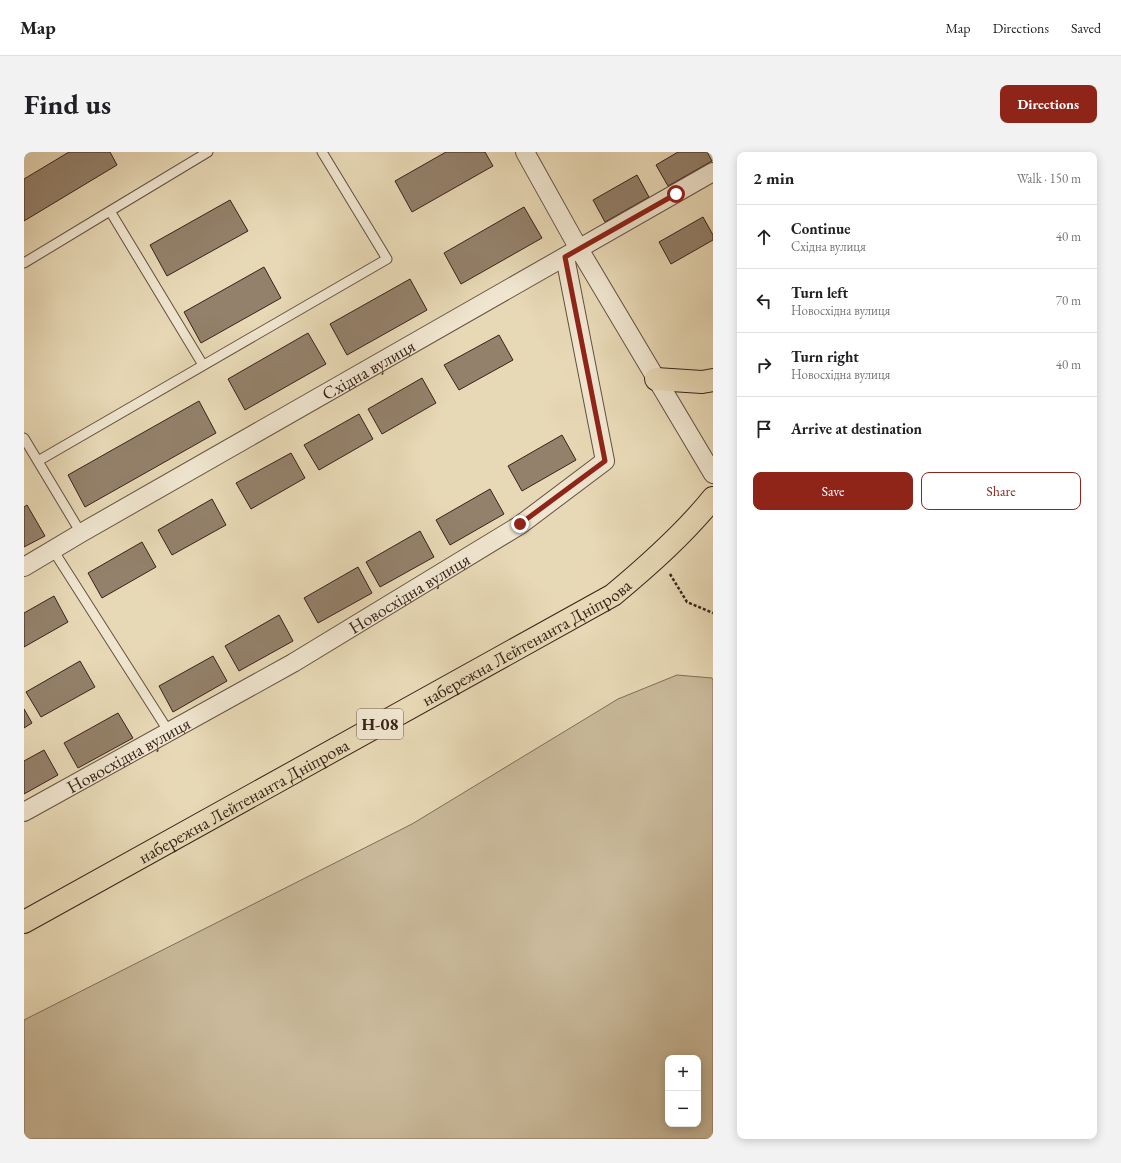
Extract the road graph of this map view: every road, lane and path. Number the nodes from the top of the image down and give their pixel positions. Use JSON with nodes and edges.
{"nodes":[{"id":1,"x":208,"y":152,"type":"edge"},
{"id":2,"x":322,"y":152,"type":"edge"},
{"id":3,"x":525,"y":152,"type":"edge"},
{"id":4,"x":713,"y":172,"type":"edge"},
{"id":5,"x":110,"y":211,"type":"junction"},
{"id":6,"x":572,"y":253,"type":"junction"},
{"id":7,"x":24,"y":263,"type":"edge"},
{"id":8,"x":203,"y":365,"type":"junction"},
{"id":9,"x":656,"y":379,"type":"junction"},
{"id":10,"x":713,"y":380,"type":"edge"},
{"id":11,"x":24,"y":438,"type":"edge"},
{"id":12,"x":38,"y":461,"type":"junction"},
{"id":13,"x":713,"y":474,"type":"edge"},
{"id":14,"x":713,"y":498,"type":"edge"},
{"id":15,"x":81,"y":533,"type":"junction"},
{"id":16,"x":53,"y":550,"type":"junction"},
{"id":17,"x":659,"y":555,"type":"junction"},
{"id":18,"x":24,"y":567,"type":"edge"},
{"id":19,"x":713,"y":613,"type":"edge"},
{"id":20,"x":169,"y":732,"type":"junction"},
{"id":21,"x":24,"y":812,"type":"edge"},
{"id":22,"x":24,"y":922,"type":"edge"}],
"edges":[{"from":1,"to":5,"type":"lane"},
{"from":2,"to":8,"type":"lane"},
{"from":3,"to":6,"type":"street"},
{"from":4,"to":6,"type":"street","name":"Східна вулиця"},
{"from":5,"to":7,"type":"lane"},
{"from":5,"to":8,"type":"lane"},
{"from":6,"to":9,"type":"street"},
{"from":6,"to":15,"type":"street","name":"Східна вулиця"},
{"from":6,"to":20,"type":"street","name":"Новосхідна вулиця"},
{"from":8,"to":12,"type":"lane"},
{"from":9,"to":10,"type":"main road"},
{"from":9,"to":13,"type":"street"},
{"from":11,"to":12,"type":"lane"},
{"from":12,"to":15,"type":"lane"},
{"from":14,"to":17,"type":"main road","name":"набережна Лейтенанта Дніпрова","number":"Н-08"},
{"from":15,"to":16,"type":"street","name":"Східна вулиця"},
{"from":16,"to":18,"type":"street","name":"Східна вулиця"},
{"from":16,"to":20,"type":"lane"},
{"from":17,"to":19,"type":"path"},
{"from":17,"to":22,"type":"main road","name":"набережна Лейтенанта Дніпрова","number":"Н-08"},
{"from":20,"to":21,"type":"street","name":"Новосхідна вулиця"}]}
